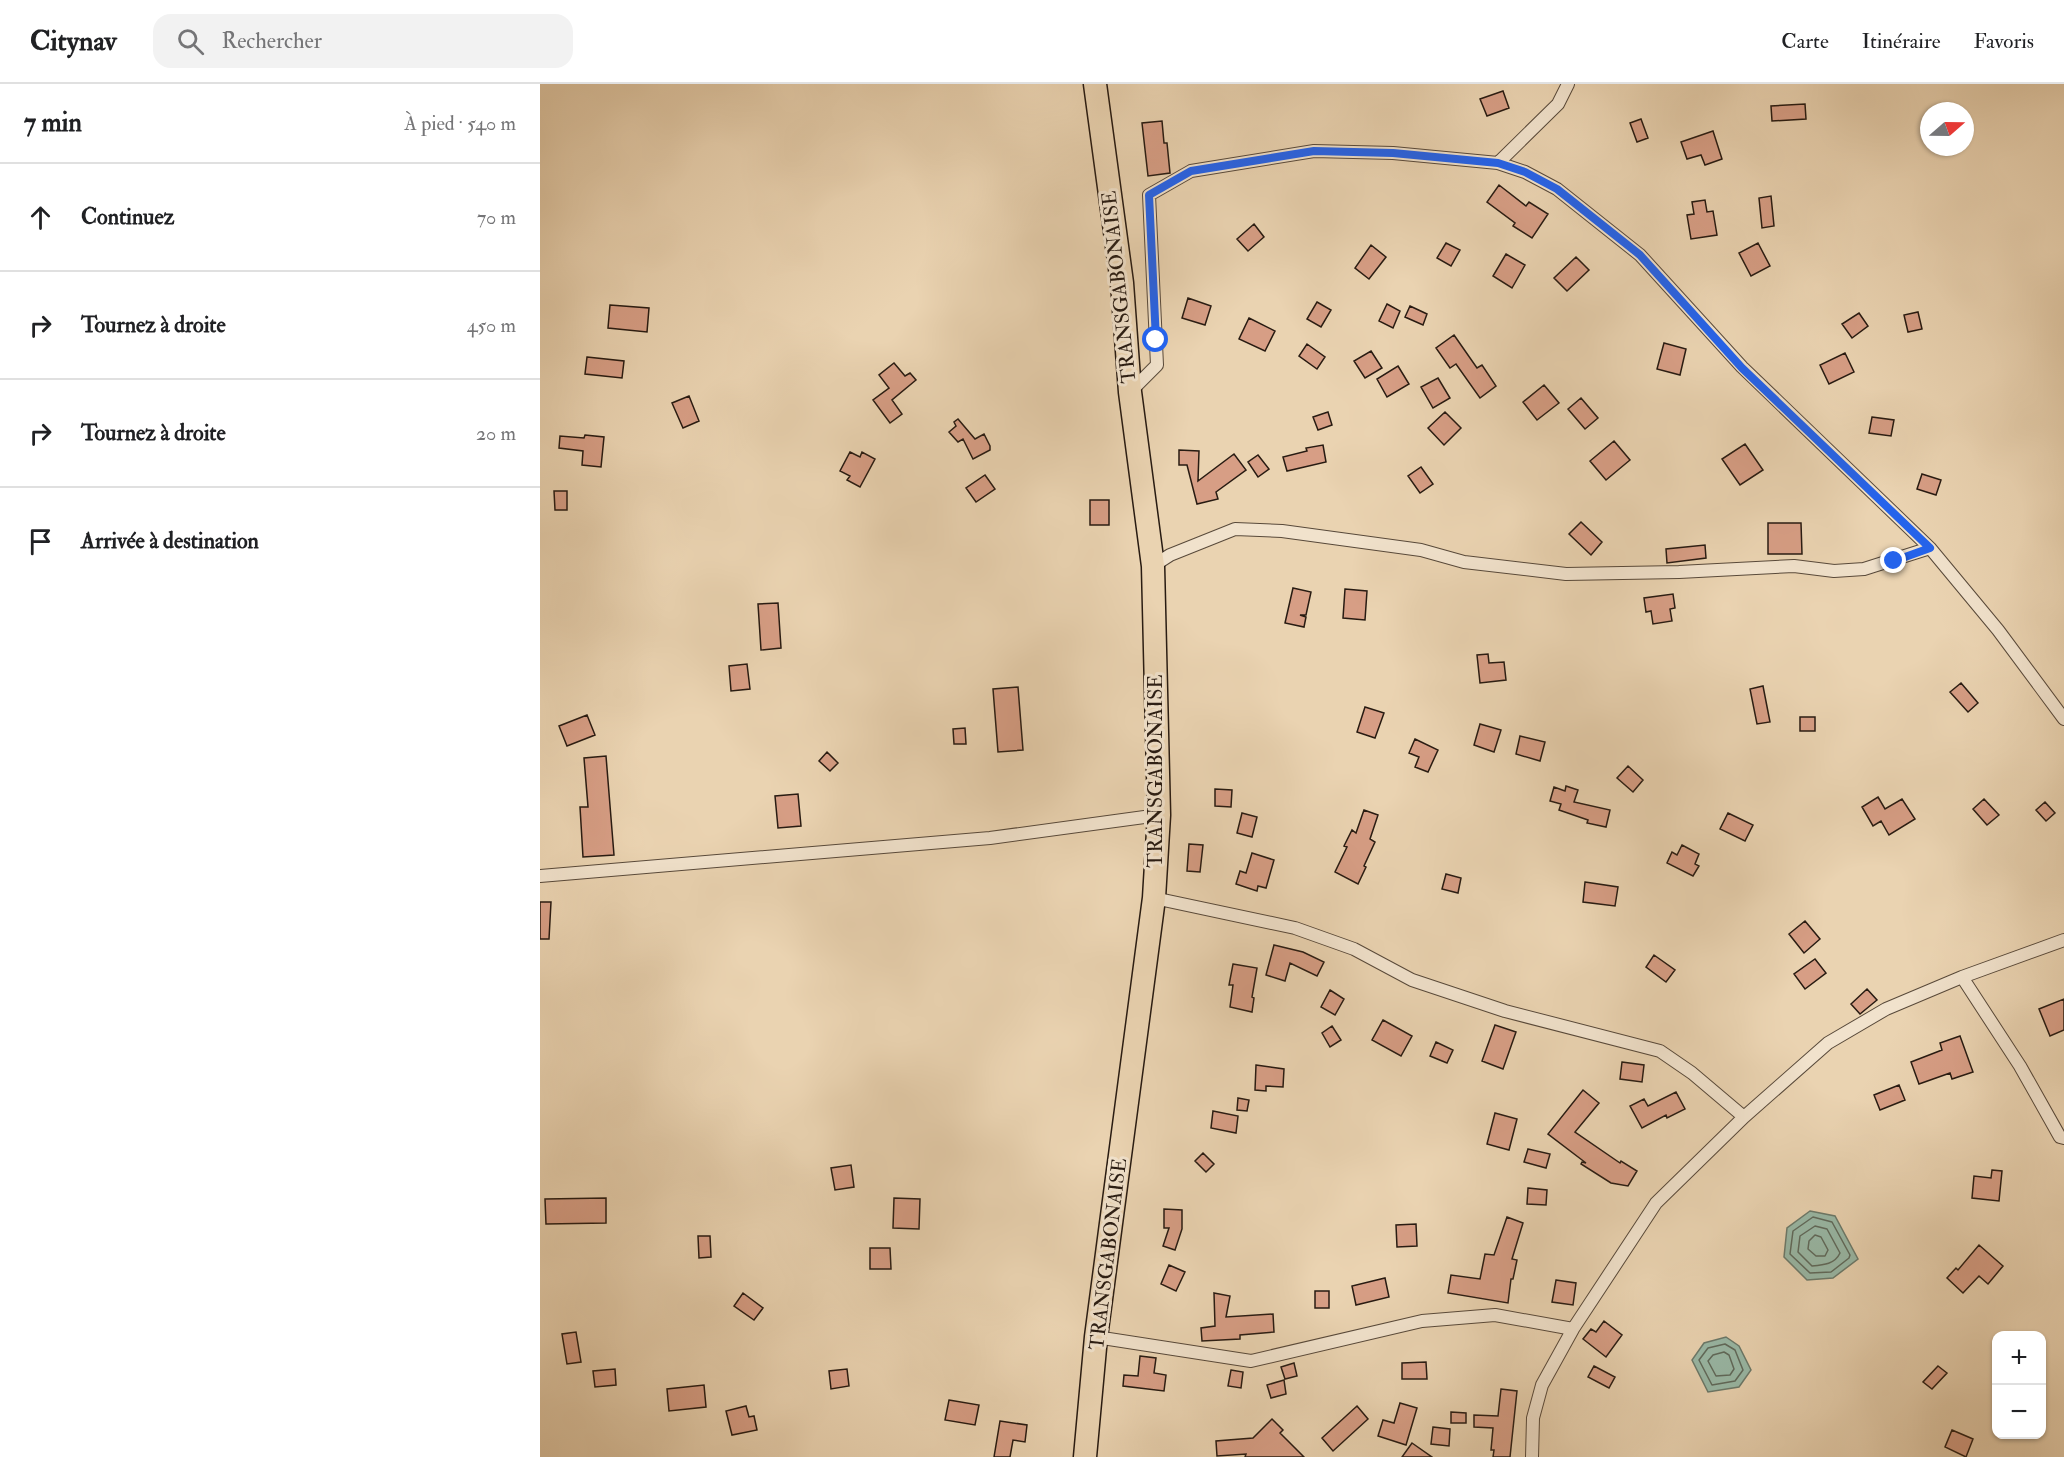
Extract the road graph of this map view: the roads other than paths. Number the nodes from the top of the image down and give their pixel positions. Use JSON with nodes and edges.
{"nodes":[{"id":1,"x":1095,"y":84,"type":"edge"},
{"id":2,"x":1568,"y":84,"type":"edge"},
{"id":3,"x":1498,"y":163,"type":"junction"},
{"id":4,"x":1130,"y":392,"type":"junction"},
{"id":5,"x":1930,"y":548,"type":"junction"},
{"id":6,"x":1153,"y":566,"type":"junction"},
{"id":7,"x":2064,"y":717,"type":"edge"},
{"id":8,"x":1159,"y":815,"type":"junction"},
{"id":9,"x":540,"y":876,"type":"edge"},
{"id":10,"x":1154,"y":898,"type":"junction"},
{"id":11,"x":2064,"y":940,"type":"edge"},
{"id":12,"x":1962,"y":977,"type":"junction"},
{"id":13,"x":1744,"y":1117,"type":"junction"},
{"id":14,"x":2064,"y":1138,"type":"edge"},
{"id":15,"x":1573,"y":1329,"type":"junction"},
{"id":16,"x":1096,"y":1337,"type":"junction"},
{"id":17,"x":1085,"y":1457,"type":"edge"},
{"id":18,"x":1532,"y":1457,"type":"edge"}],
"edges":[{"from":1,"to":4,"type":"highway","name":"TRANSGABONAISE"},
{"from":2,"to":3,"type":"street"},
{"from":3,"to":4,"type":"street"},
{"from":3,"to":5,"type":"street"},
{"from":4,"to":6,"type":"highway","name":"TRANSGABONAISE"},
{"from":5,"to":6,"type":"street"},
{"from":5,"to":7,"type":"street"},
{"from":6,"to":8,"type":"highway","name":"TRANSGABONAISE"},
{"from":8,"to":9,"type":"street"},
{"from":8,"to":10,"type":"highway","name":"TRANSGABONAISE"},
{"from":10,"to":13,"type":"street"},
{"from":10,"to":16,"type":"highway","name":"TRANSGABONAISE"},
{"from":11,"to":12,"type":"street"},
{"from":12,"to":13,"type":"street"},
{"from":12,"to":14,"type":"street"},
{"from":13,"to":15,"type":"street"},
{"from":15,"to":16,"type":"street"},
{"from":15,"to":18,"type":"street"},
{"from":16,"to":17,"type":"highway","name":"TRANSGABONAISE"}]}
